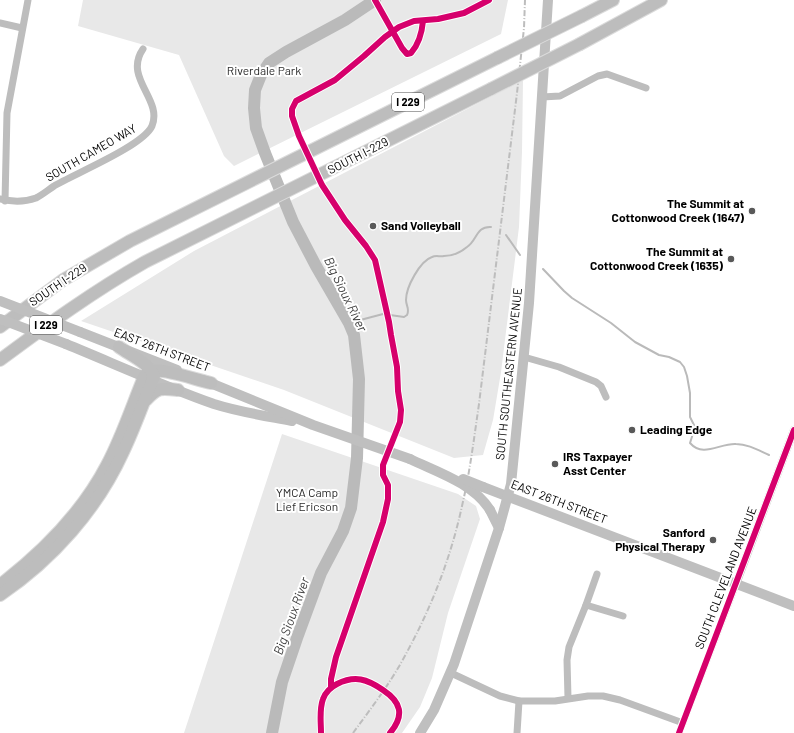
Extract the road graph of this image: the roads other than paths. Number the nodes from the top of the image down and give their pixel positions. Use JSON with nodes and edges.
{"nodes":[{"id":1,"x":28,"y":0,"type":"edge"},
{"id":2,"x":548,"y":0,"type":"edge"},
{"id":3,"x":613,"y":0,"type":"edge"},
{"id":4,"x":661,"y":0,"type":"edge"},
{"id":5,"x":0,"y":23,"type":"edge"},
{"id":6,"x":22,"y":28,"type":"junction"},
{"id":7,"x":143,"y":49,"type":"dead end"},
{"id":8,"x":646,"y":88,"type":"dead end"},
{"id":9,"x":542,"y":96,"type":"junction"},
{"id":10,"x":3,"y":112,"type":"edge"},
{"id":11,"x":2,"y":200,"type":"edge"},
{"id":12,"x":0,"y":301,"type":"edge"},
{"id":13,"x":0,"y":319,"type":"edge"},
{"id":14,"x":0,"y":327,"type":"edge"},
{"id":15,"x":119,"y":347,"type":"junction"},
{"id":16,"x":524,"y":357,"type":"junction"},
{"id":17,"x":0,"y":360,"type":"edge"},
{"id":18,"x":149,"y":376,"type":"junction"},
{"id":19,"x":211,"y":383,"type":"junction"},
{"id":20,"x":178,"y":390,"type":"junction"},
{"id":21,"x":606,"y":397,"type":"dead end"},
{"id":22,"x":142,"y":406,"type":"junction"},
{"id":23,"x":313,"y":425,"type":"junction"},
{"id":24,"x":794,"y":430,"type":"edge"},
{"id":25,"x":410,"y":459,"type":"junction"},
{"id":26,"x":508,"y":496,"type":"junction"},
{"id":27,"x":499,"y":528,"type":"junction"},
{"id":28,"x":597,"y":574,"type":"dead end"},
{"id":29,"x":736,"y":584,"type":"junction"},
{"id":30,"x":0,"y":585,"type":"edge"},
{"id":31,"x":0,"y":595,"type":"edge"},
{"id":32,"x":586,"y":605,"type":"junction"},
{"id":33,"x":794,"y":606,"type":"edge"},
{"id":34,"x":624,"y":616,"type":"dead end"},
{"id":35,"x":451,"y":673,"type":"junction"},
{"id":36,"x":568,"y":698,"type":"junction"},
{"id":37,"x":518,"y":701,"type":"junction"},
{"id":38,"x":683,"y":723,"type":"junction"},
{"id":39,"x":420,"y":733,"type":"edge"},
{"id":40,"x":517,"y":733,"type":"edge"},
{"id":41,"x":679,"y":733,"type":"edge"}],
"edges":[{"from":1,"to":6,"type":"street"},
{"from":2,"to":9,"type":"main road","name":"SOUTH SOUTHEASTERN AVENUE"},
{"from":3,"to":14,"type":"highway","name":"SOUTH I-229","number":"I 229","bridge":true},
{"from":4,"to":17,"type":"highway","name":"SOUTH I-229","number":"I 229","bridge":true},
{"from":5,"to":6,"type":"street"},
{"from":6,"to":10,"type":"street"},
{"from":7,"to":11,"type":"street","name":"SOUTH CAMEO WAY"},
{"from":8,"to":9,"type":"street"},
{"from":9,"to":16,"type":"main road","name":"SOUTH SOUTHEASTERN AVENUE"},
{"from":10,"to":11,"type":"street"},
{"from":12,"to":15,"type":"main road","name":"EAST 26TH STREET","bridge":true},
{"from":13,"to":18,"type":"main road","name":"EAST 26TH STREET","bridge":true},
{"from":15,"to":18,"type":"highway"},
{"from":15,"to":19,"type":"main road","name":"EAST 26TH STREET"},
{"from":16,"to":21,"type":"street"},
{"from":16,"to":26,"type":"main road","name":"SOUTH SOUTHEASTERN AVENUE"},
{"from":18,"to":19,"type":"highway"},
{"from":18,"to":20,"type":"main road","name":"EAST 26TH STREET"},
{"from":18,"to":22,"type":"highway"},
{"from":18,"to":30,"type":"highway"},
{"from":19,"to":23,"type":"main road","name":"EAST 26TH STREET"},
{"from":20,"to":22,"type":"highway"},
{"from":20,"to":23,"type":"main road","name":"EAST 26TH STREET"},
{"from":22,"to":31,"type":"highway"},
{"from":23,"to":25,"type":"main road","name":"EAST 26TH STREET"},
{"from":24,"to":29,"type":"street","name":"SOUTH CLEVELAND AVENUE"},
{"from":25,"to":26,"type":"main road","name":"EAST 26TH STREET","bridge":true},
{"from":25,"to":27,"type":"main road","bridge":true},
{"from":26,"to":27,"type":"main road","name":"SOUTH SOUTHEASTERN AVENUE"},
{"from":26,"to":29,"type":"main road","name":"EAST 26TH STREET"},
{"from":27,"to":35,"type":"main road","name":"SOUTH SOUTHEASTERN AVENUE"},
{"from":28,"to":32,"type":"street"},
{"from":29,"to":33,"type":"main road","name":"EAST 26TH STREET"},
{"from":29,"to":38,"type":"street","name":"SOUTH CLEVELAND AVENUE"},
{"from":32,"to":34,"type":"street"},
{"from":32,"to":36,"type":"street"},
{"from":35,"to":37,"type":"street"},
{"from":35,"to":39,"type":"main road","name":"SOUTH SOUTHEASTERN AVENUE"},
{"from":36,"to":37,"type":"street"},
{"from":36,"to":38,"type":"street"},
{"from":37,"to":40,"type":"street"},
{"from":38,"to":41,"type":"street","name":"SOUTH CLEVELAND AVENUE"}]}
